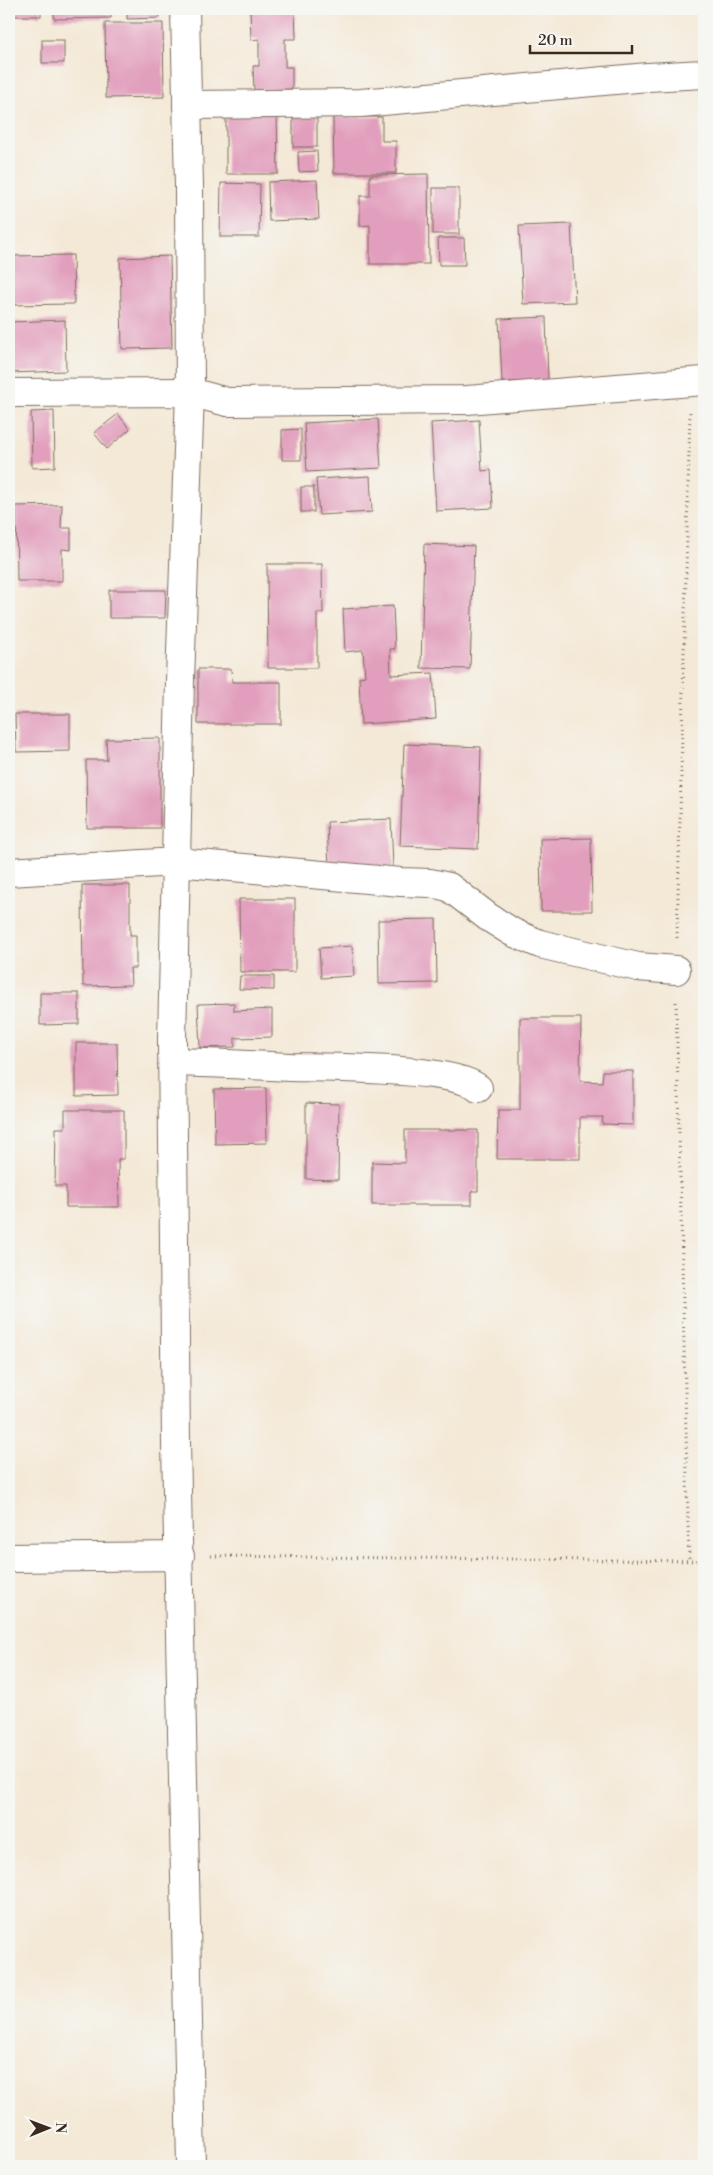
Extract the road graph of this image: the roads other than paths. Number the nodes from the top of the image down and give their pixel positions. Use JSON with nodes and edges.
{"nodes":[{"id":1,"x":185,"y":9,"type":"edge"},
{"id":2,"x":704,"y":74,"type":"edge"},
{"id":3,"x":187,"y":105,"type":"junction"},
{"id":4,"x":704,"y":382,"type":"edge"},
{"id":5,"x":9,"y":392,"type":"edge"},
{"id":6,"x":190,"y":392,"type":"junction"},
{"id":7,"x":176,"y":862,"type":"junction"},
{"id":8,"x":9,"y":872,"type":"edge"},
{"id":9,"x":676,"y":970,"type":"dead end"},
{"id":10,"x":173,"y":1062,"type":"junction"},
{"id":11,"x":478,"y":1088,"type":"dead end"},
{"id":12,"x":180,"y":1556,"type":"junction"},
{"id":13,"x":9,"y":1558,"type":"edge"},
{"id":14,"x":191,"y":2166,"type":"edge"}],
"edges":[{"from":1,"to":3,"type":"street"},
{"from":2,"to":3,"type":"street"},
{"from":3,"to":6,"type":"street"},
{"from":4,"to":6,"type":"street"},
{"from":5,"to":6,"type":"street"},
{"from":6,"to":7,"type":"street"},
{"from":7,"to":8,"type":"street"},
{"from":7,"to":9,"type":"street"},
{"from":7,"to":10,"type":"street"},
{"from":10,"to":11,"type":"street"},
{"from":10,"to":12,"type":"street"},
{"from":12,"to":13,"type":"street"},
{"from":12,"to":14,"type":"street"}]}
